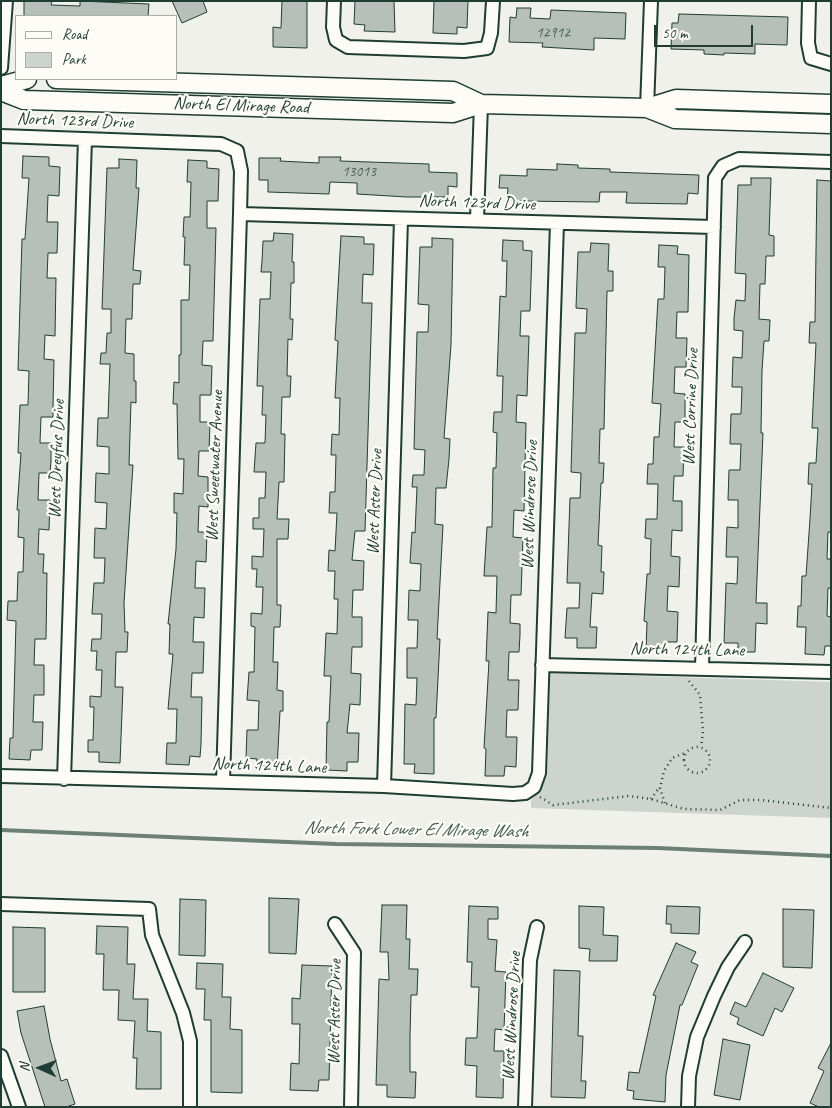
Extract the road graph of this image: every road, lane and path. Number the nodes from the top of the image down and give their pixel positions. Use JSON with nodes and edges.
{"nodes":[{"id":1,"x":6,"y":1,"type":"edge"},
{"id":2,"x":334,"y":1,"type":"edge"},
{"id":3,"x":493,"y":1,"type":"edge"},
{"id":4,"x":651,"y":1,"type":"edge"},
{"id":5,"x":809,"y":1,"type":"edge"},
{"id":6,"x":831,"y":64,"type":"edge"},
{"id":7,"x":1,"y":68,"type":"edge"},
{"id":8,"x":23,"y":80,"type":"edge"},
{"id":9,"x":89,"y":80,"type":"edge"},
{"id":10,"x":1,"y":86,"type":"edge"},
{"id":11,"x":1,"y":91,"type":"edge"},
{"id":12,"x":481,"y":104,"type":"junction"},
{"id":13,"x":831,"y":104,"type":"edge"},
{"id":14,"x":647,"y":108,"type":"junction"},
{"id":15,"x":831,"y":124,"type":"edge"},
{"id":16,"x":1,"y":136,"type":"edge"},
{"id":17,"x":85,"y":139,"type":"junction"},
{"id":18,"x":237,"y":151,"type":"joint"},
{"id":19,"x":831,"y":162,"type":"edge"},
{"id":20,"x":240,"y":214,"type":"junction"},
{"id":21,"x":400,"y":219,"type":"junction"},
{"id":22,"x":477,"y":220,"type":"junction"},
{"id":23,"x":557,"y":223,"type":"junction"},
{"id":24,"x":714,"y":227,"type":"junction"},
{"id":25,"x":542,"y":665,"type":"junction"},
{"id":26,"x":688,"y":667,"type":"junction"},
{"id":27,"x":702,"y":668,"type":"junction"},
{"id":28,"x":831,"y":672,"type":"edge"},
{"id":29,"x":701,"y":747,"type":"junction"},
{"id":30,"x":686,"y":753,"type":"junction"},
{"id":31,"x":1,"y":776,"type":"edge"},
{"id":32,"x":64,"y":779,"type":"junction"},
{"id":33,"x":223,"y":782,"type":"junction"},
{"id":34,"x":384,"y":786,"type":"junction"},
{"id":35,"x":534,"y":787,"type":"junction"},
{"id":36,"x":660,"y":788,"type":"junction"},
{"id":37,"x":651,"y":799,"type":"junction"},
{"id":38,"x":665,"y":804,"type":"junction"},
{"id":39,"x":831,"y":808,"type":"edge"},
{"id":40,"x":1,"y":904,"type":"edge"},
{"id":41,"x":335,"y":924,"type":"dead end"},
{"id":42,"x":537,"y":927,"type":"dead end"},
{"id":43,"x":745,"y":942,"type":"dead end"},
{"id":44,"x":1,"y":1056,"type":"edge"},
{"id":45,"x":19,"y":1107,"type":"edge"},
{"id":46,"x":190,"y":1107,"type":"edge"},
{"id":47,"x":351,"y":1107,"type":"edge"},
{"id":48,"x":525,"y":1107,"type":"edge"},
{"id":49,"x":688,"y":1107,"type":"edge"}],
"edges":[{"from":1,"to":7,"type":"street"},
{"from":2,"to":3,"type":"street"},
{"from":4,"to":14,"type":"street"},
{"from":5,"to":6,"type":"street"},
{"from":8,"to":10,"type":"main road"},
{"from":9,"to":12,"type":"main road","name":"North El Mirage Road"},
{"from":11,"to":12,"type":"main road","name":"North El Mirage Road"},
{"from":12,"to":14,"type":"main road","name":"North El Mirage Road"},
{"from":12,"to":22,"type":"street"},
{"from":13,"to":14,"type":"main road","name":"North El Mirage Road"},
{"from":14,"to":15,"type":"main road","name":"North El Mirage Road"},
{"from":16,"to":17,"type":"street","name":"North 123rd Drive"},
{"from":17,"to":18,"type":"street","name":"North 123rd Drive"},
{"from":17,"to":32,"type":"street","name":"West Dreyfus Drive"},
{"from":18,"to":20,"type":"street","name":"West Sweetwater Avenue"},
{"from":19,"to":24,"type":"street","name":"West Corrine Drive"},
{"from":20,"to":21,"type":"street","name":"North 123rd Drive"},
{"from":20,"to":33,"type":"street","name":"West Sweetwater Avenue"},
{"from":21,"to":22,"type":"street","name":"North 123rd Drive"},
{"from":21,"to":34,"type":"street","name":"West Aster Drive"},
{"from":22,"to":23,"type":"street","name":"North 123rd Drive"},
{"from":23,"to":24,"type":"street","name":"North 123rd Drive"},
{"from":23,"to":25,"type":"street","name":"West Windrose Drive"},
{"from":24,"to":27,"type":"street","name":"West Corrine Drive"},
{"from":25,"to":26,"type":"street","name":"North 124th Lane"},
{"from":25,"to":35,"type":"street","name":"West Windrose Drive"},
{"from":26,"to":27,"type":"street","name":"North 124th Lane"},
{"from":26,"to":29,"type":"path"},
{"from":27,"to":28,"type":"street","name":"North 124th Lane"},
{"from":29,"to":30,"type":"path"},
{"from":29,"to":30,"type":"path"},
{"from":30,"to":36,"type":"path"},
{"from":31,"to":32,"type":"street","name":"North 124th Lane"},
{"from":32,"to":33,"type":"street","name":"North 124th Lane"},
{"from":33,"to":34,"type":"street","name":"North 124th Lane"},
{"from":34,"to":35,"type":"street","name":"North 124th Lane"},
{"from":35,"to":37,"type":"path"},
{"from":36,"to":37,"type":"path"},
{"from":36,"to":38,"type":"path"},
{"from":37,"to":38,"type":"path"},
{"from":38,"to":39,"type":"path"},
{"from":40,"to":46,"type":"street"},
{"from":41,"to":47,"type":"street","name":"West Aster Drive"},
{"from":42,"to":48,"type":"street","name":"West Windrose Drive"},
{"from":43,"to":49,"type":"street"},
{"from":44,"to":45,"type":"street"}]}
